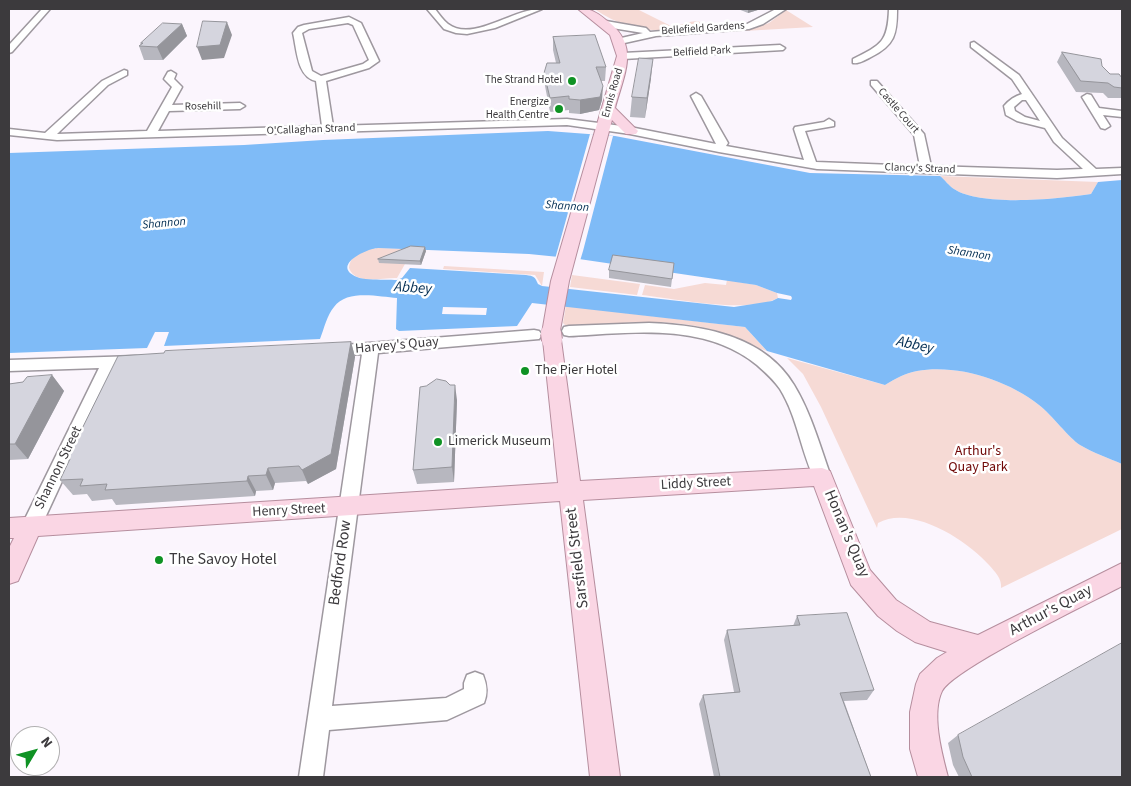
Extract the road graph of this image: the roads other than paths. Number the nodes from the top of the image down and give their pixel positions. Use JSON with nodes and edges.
{"nodes":[{"id":1,"x":46,"y":9,"type":"edge"},
{"id":2,"x":431,"y":9,"type":"edge"},
{"id":3,"x":538,"y":9,"type":"edge"},
{"id":4,"x":583,"y":9,"type":"edge"},
{"id":5,"x":782,"y":9,"type":"edge"},
{"id":6,"x":893,"y":9,"type":"edge"},
{"id":7,"x":606,"y":24,"type":"junction"},
{"id":8,"x":656,"y":33,"type":"junction"},
{"id":9,"x":620,"y":41,"type":"junction"},
{"id":10,"x":974,"y":45,"type":"dead end"},
{"id":11,"x":780,"y":48,"type":"dead end"},
{"id":12,"x":9,"y":50,"type":"edge"},
{"id":13,"x":623,"y":56,"type":"junction"},
{"id":14,"x":856,"y":61,"type":"dead end"},
{"id":15,"x":124,"y":74,"type":"dead end"},
{"id":16,"x":172,"y":74,"type":"dead end"},
{"id":17,"x":321,"y":79,"type":"junction"},
{"id":18,"x":874,"y":83,"type":"dead end"},
{"id":19,"x":696,"y":96,"type":"dead end"},
{"id":20,"x":1029,"y":96,"type":"junction"},
{"id":21,"x":1087,"y":97,"type":"dead end"},
{"id":22,"x":240,"y":106,"type":"dead end"},
{"id":23,"x":166,"y":108,"type":"junction"},
{"id":24,"x":608,"y":108,"type":"junction"},
{"id":25,"x":1095,"y":111,"type":"junction"},
{"id":26,"x":1122,"y":114,"type":"edge"},
{"id":27,"x":829,"y":122,"type":"dead end"},
{"id":28,"x":574,"y":123,"type":"junction"},
{"id":29,"x":1048,"y":126,"type":"junction"},
{"id":30,"x":1105,"y":126,"type":"dead end"},
{"id":31,"x":328,"y":129,"type":"junction"},
{"id":32,"x":631,"y":130,"type":"junction"},
{"id":33,"x":602,"y":131,"type":"junction"},
{"id":34,"x":9,"y":132,"type":"edge"},
{"id":35,"x":150,"y":135,"type":"junction"},
{"id":36,"x":47,"y":137,"type":"junction"},
{"id":37,"x":719,"y":149,"type":"junction"},
{"id":38,"x":811,"y":165,"type":"junction"},
{"id":39,"x":927,"y":169,"type":"junction"},
{"id":40,"x":1122,"y":171,"type":"edge"},
{"id":41,"x":1093,"y":172,"type":"junction"},
{"id":42,"x":709,"y":333,"type":"joint"},
{"id":43,"x":552,"y":335,"type":"junction"},
{"id":44,"x":370,"y":348,"type":"junction"},
{"id":45,"x":321,"y":352,"type":"edge"},
{"id":46,"x":155,"y":360,"type":"edge"},
{"id":47,"x":110,"y":363,"type":"junction"},
{"id":48,"x":9,"y":365,"type":"edge"},
{"id":49,"x":822,"y":477,"type":"junction"},
{"id":50,"x":570,"y":491,"type":"junction"},
{"id":51,"x":348,"y":507,"type":"junction"},
{"id":52,"x":20,"y":527,"type":"edge"},
{"id":53,"x":9,"y":573,"type":"edge"},
{"id":54,"x":1122,"y":574,"type":"edge"},
{"id":55,"x":979,"y":648,"type":"junction"},
{"id":56,"x":475,"y":683,"type":"dead end"},
{"id":57,"x":319,"y":719,"type":"junction"},
{"id":58,"x":311,"y":777,"type":"edge"},
{"id":59,"x":605,"y":777,"type":"edge"},
{"id":60,"x":933,"y":777,"type":"edge"}],
"edges":[{"from":1,"to":12,"type":"street"},
{"from":2,"to":3,"type":"street"},
{"from":4,"to":7,"type":"main road","name":"Ennis Road"},
{"from":5,"to":8,"type":"street","name":"Bellefield Gardens"},
{"from":6,"to":14,"type":"street"},
{"from":7,"to":8,"type":"street"},
{"from":7,"to":9,"type":"main road","name":"Ennis Road"},
{"from":8,"to":9,"type":"street","name":"Bellefield Gardens"},
{"from":9,"to":13,"type":"main road","name":"Ennis Road"},
{"from":10,"to":20,"type":"street"},
{"from":11,"to":13,"type":"street","name":"Belfield Park"},
{"from":13,"to":24,"type":"main road","name":"Ennis Road"},
{"from":15,"to":36,"type":"street"},
{"from":16,"to":23,"type":"street","name":"Rosehill"},
{"from":17,"to":17,"type":"street"},
{"from":17,"to":31,"type":"street"},
{"from":18,"to":39,"type":"street","name":"Castle Court"},
{"from":19,"to":37,"type":"street"},
{"from":20,"to":29,"type":"street"},
{"from":20,"to":29,"type":"street"},
{"from":21,"to":25,"type":"street"},
{"from":22,"to":23,"type":"street","name":"Rosehill"},
{"from":23,"to":35,"type":"street","name":"Rosehill"},
{"from":24,"to":28,"type":"street","name":"O'Callaghan Strand"},
{"from":24,"to":32,"type":"main road"},
{"from":24,"to":33,"type":"main road","name":"Ennis Road"},
{"from":25,"to":26,"type":"street"},
{"from":25,"to":30,"type":"street"},
{"from":27,"to":38,"type":"street"},
{"from":28,"to":31,"type":"street","name":"O'Callaghan Strand"},
{"from":28,"to":33,"type":"street","name":"O'Callaghan Strand"},
{"from":29,"to":41,"type":"street"},
{"from":31,"to":35,"type":"street","name":"O'Callaghan Strand"},
{"from":32,"to":33,"type":"street","name":"Clancy's Strand"},
{"from":32,"to":37,"type":"street","name":"Clancy's Strand"},
{"from":33,"to":43,"type":"main road","name":"Ennis Road"},
{"from":34,"to":36,"type":"street"},
{"from":35,"to":36,"type":"street","name":"O'Callaghan Strand"},
{"from":37,"to":38,"type":"street","name":"Clancy's Strand"},
{"from":38,"to":39,"type":"street","name":"Clancy's Strand"},
{"from":39,"to":41,"type":"street","name":"Clancy's Strand"},
{"from":40,"to":41,"type":"street","name":"Clancy's Strand"},
{"from":42,"to":43,"type":"street","name":"Harvey's Quay"},
{"from":42,"to":49,"type":"street","name":"Honan's Quay"},
{"from":43,"to":44,"type":"street","name":"Harvey's Quay"},
{"from":43,"to":50,"type":"main road","name":"Sarsfield Street"},
{"from":44,"to":45,"type":"street","name":"Harvey's Quay"},
{"from":44,"to":51,"type":"street","name":"Bedford Row"},
{"from":46,"to":47,"type":"street"},
{"from":47,"to":48,"type":"street"},
{"from":47,"to":52,"type":"street","name":"Shannon Street"},
{"from":49,"to":50,"type":"main road","name":"Liddy Street"},
{"from":49,"to":55,"type":"main road","name":"Honan's Quay"},
{"from":50,"to":51,"type":"main road","name":"Henry Street"},
{"from":50,"to":59,"type":"main road","name":"Sarsfield Street"},
{"from":51,"to":52,"type":"main road","name":"Henry Street"},
{"from":51,"to":57,"type":"street","name":"Bedford Row"},
{"from":52,"to":53,"type":"main road","name":"Shannon Street"},
{"from":54,"to":55,"type":"main road","name":"Arthur's Quay"},
{"from":55,"to":60,"type":"main road"},
{"from":56,"to":57,"type":"street"},
{"from":57,"to":58,"type":"street","name":"Bedford Row"}]}
